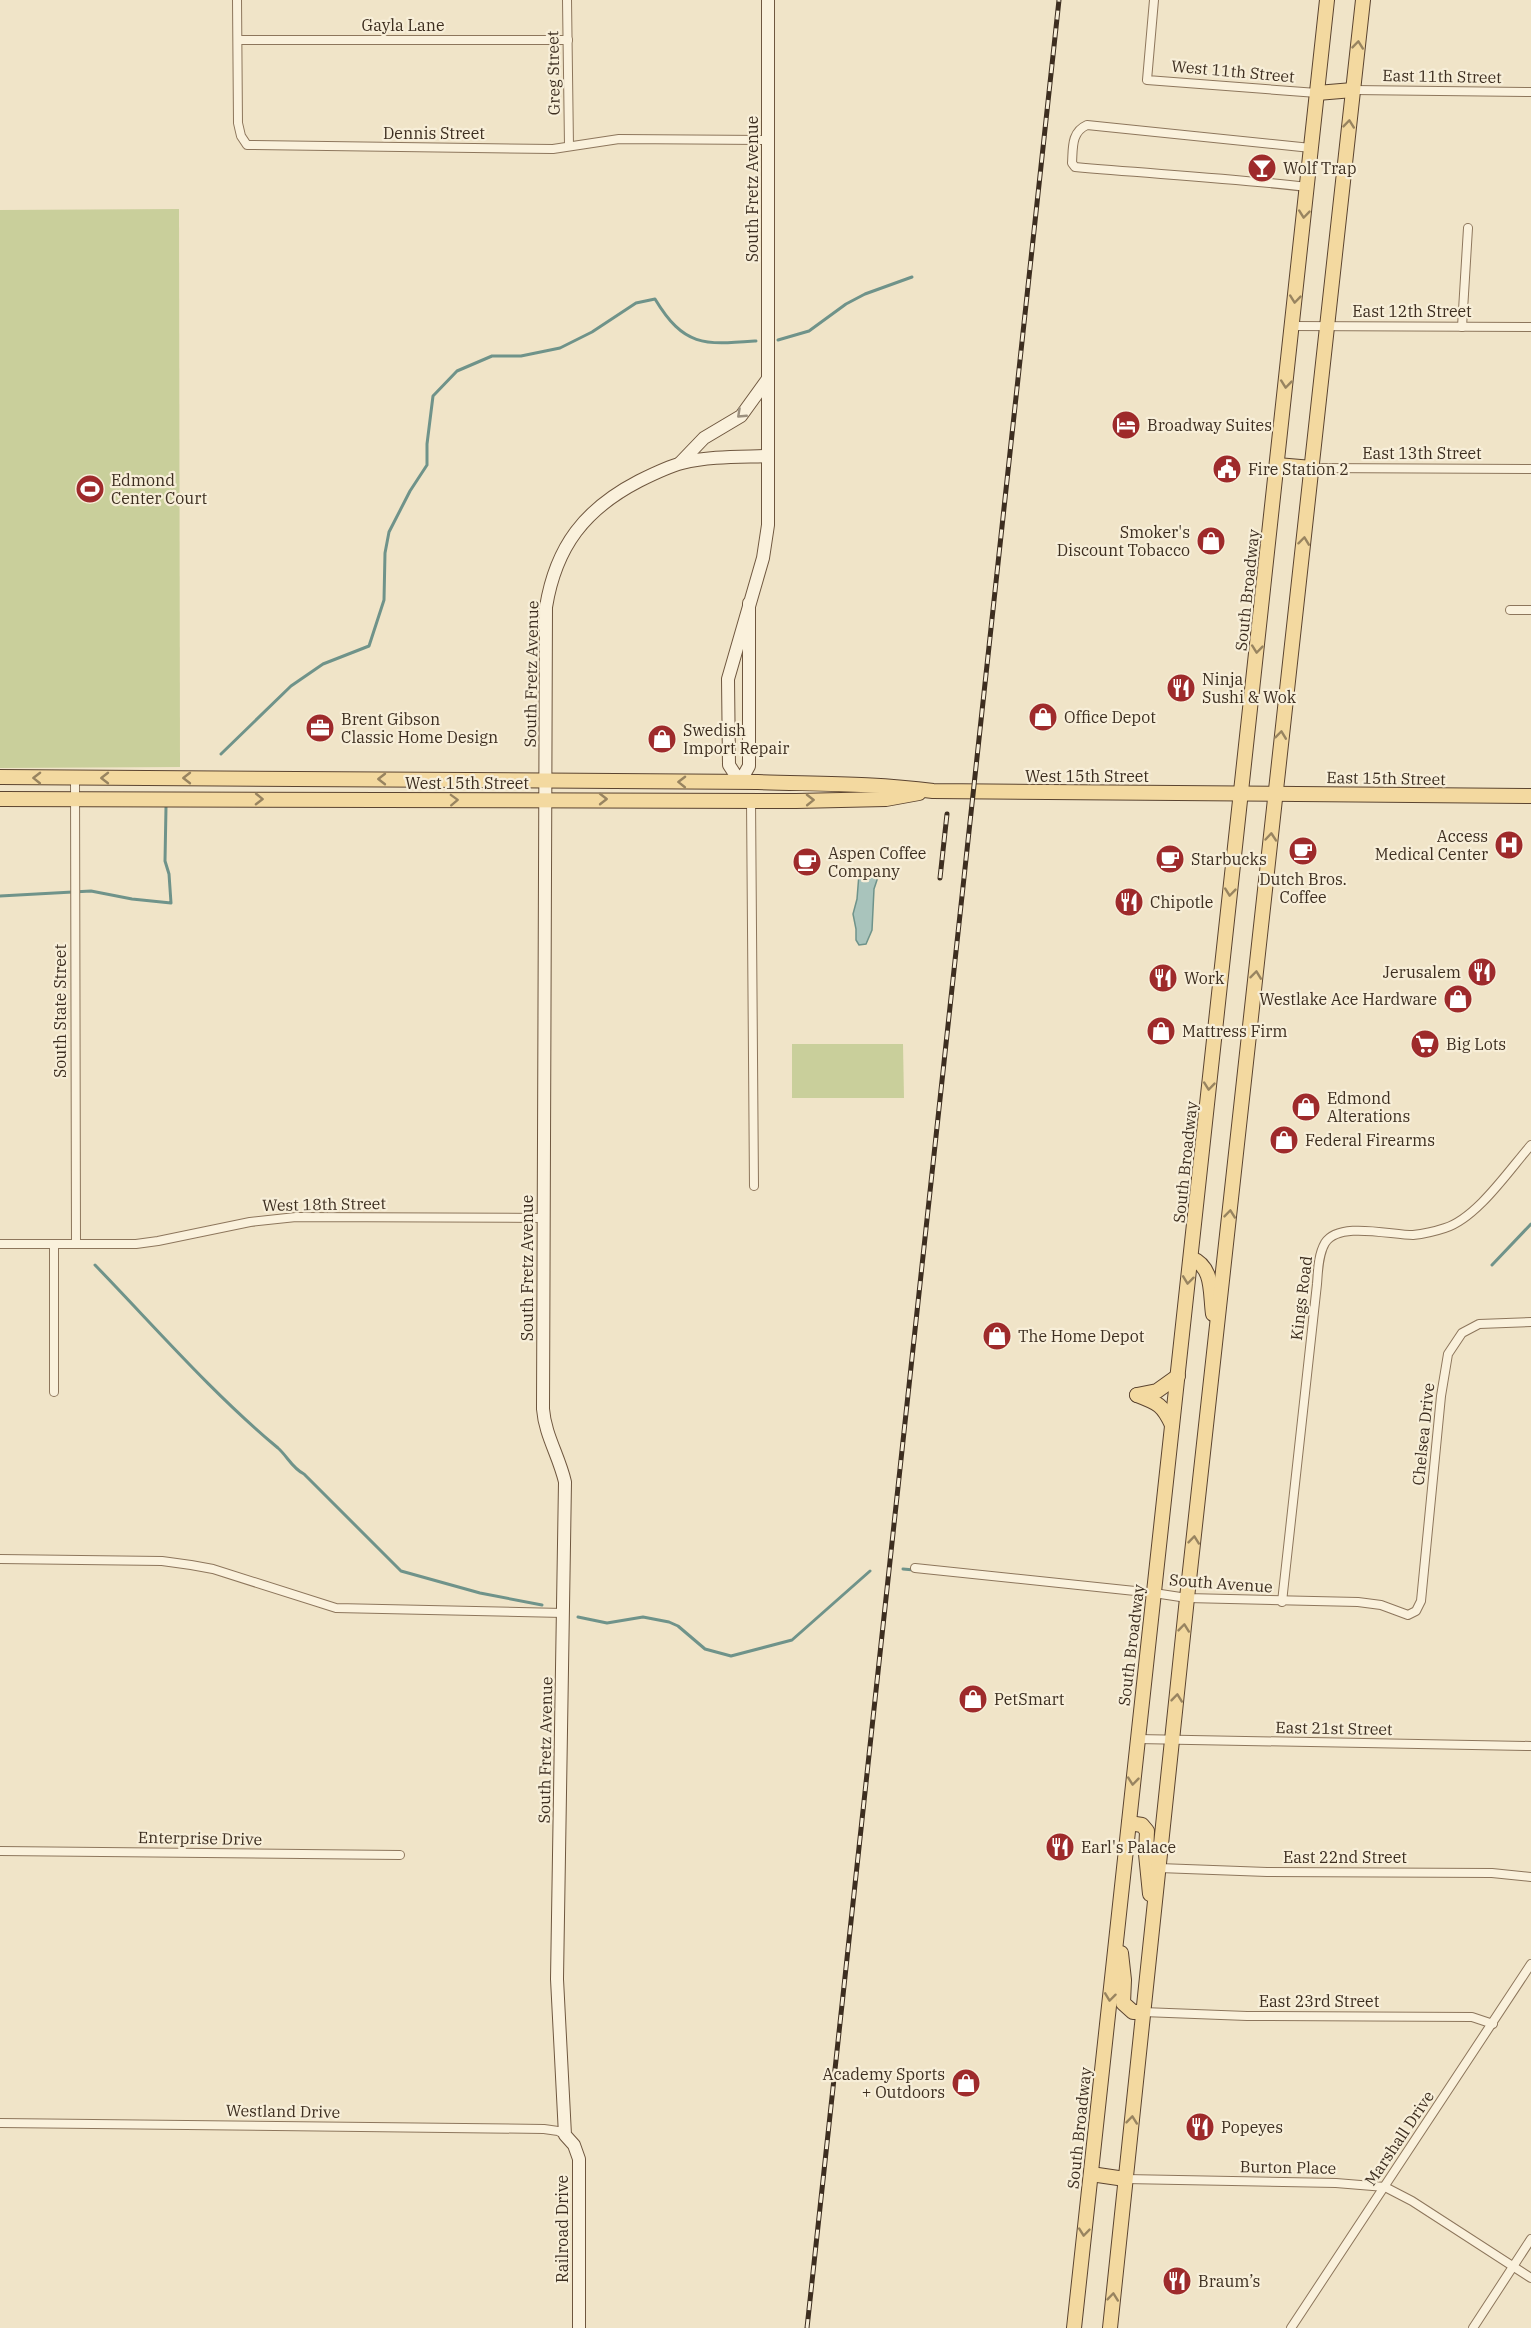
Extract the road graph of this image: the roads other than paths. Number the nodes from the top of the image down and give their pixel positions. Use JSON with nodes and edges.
{"nodes":[{"id":1,"x":237,"y":0,"type":"edge"},
{"id":2,"x":567,"y":0,"type":"edge"},
{"id":3,"x":768,"y":0,"type":"edge"},
{"id":4,"x":1155,"y":0,"type":"edge"},
{"id":5,"x":1327,"y":0,"type":"edge"},
{"id":6,"x":1363,"y":0,"type":"edge"},
{"id":7,"x":238,"y":40,"type":"junction"},
{"id":8,"x":568,"y":40,"type":"junction"},
{"id":9,"x":1353,"y":90,"type":"junction"},
{"id":10,"x":1531,"y":92,"type":"edge"},
{"id":11,"x":1317,"y":93,"type":"junction"},
{"id":12,"x":768,"y":140,"type":"junction"},
{"id":13,"x":569,"y":146,"type":"junction"},
{"id":14,"x":1311,"y":148,"type":"junction"},
{"id":15,"x":1307,"y":187,"type":"junction"},
{"id":16,"x":1468,"y":228,"type":"dead end"},
{"id":17,"x":1292,"y":326,"type":"junction"},
{"id":18,"x":1328,"y":326,"type":"junction"},
{"id":19,"x":1462,"y":327,"type":"junction"},
{"id":20,"x":1531,"y":327,"type":"edge"},
{"id":21,"x":768,"y":379,"type":"junction"},
{"id":22,"x":768,"y":456,"type":"junction"},
{"id":23,"x":680,"y":463,"type":"junction"},
{"id":24,"x":1277,"y":465,"type":"junction"},
{"id":25,"x":1312,"y":468,"type":"junction"},
{"id":26,"x":1531,"y":469,"type":"edge"},
{"id":27,"x":749,"y":603,"type":"junction"},
{"id":28,"x":1510,"y":610,"type":"dead end"},
{"id":29,"x":1531,"y":610,"type":"edge"},
{"id":30,"x":0,"y":777,"type":"edge"},
{"id":31,"x":75,"y":778,"type":"junction"},
{"id":32,"x":545,"y":780,"type":"junction"},
{"id":33,"x":740,"y":782,"type":"junction"},
{"id":34,"x":933,"y":791,"type":"junction"},
{"id":35,"x":1241,"y":793,"type":"junction"},
{"id":36,"x":1275,"y":793,"type":"junction"},
{"id":37,"x":1531,"y":796,"type":"edge"},
{"id":38,"x":0,"y":799,"type":"edge"},
{"id":39,"x":75,"y":800,"type":"junction"},
{"id":40,"x":544,"y":800,"type":"junction"},
{"id":41,"x":752,"y":800,"type":"junction"},
{"id":42,"x":1531,"y":1145,"type":"edge"},
{"id":43,"x":754,"y":1186,"type":"dead end"},
{"id":44,"x":543,"y":1218,"type":"junction"},
{"id":45,"x":0,"y":1244,"type":"edge"},
{"id":46,"x":54,"y":1244,"type":"junction"},
{"id":47,"x":76,"y":1244,"type":"junction"},
{"id":48,"x":1191,"y":1258,"type":"junction"},
{"id":49,"x":1531,"y":1322,"type":"edge"},
{"id":50,"x":1216,"y":1334,"type":"junction"},
{"id":51,"x":1178,"y":1376,"type":"junction"},
{"id":52,"x":54,"y":1392,"type":"dead end"},
{"id":53,"x":1173,"y":1426,"type":"junction"},
{"id":54,"x":0,"y":1559,"type":"edge"},
{"id":55,"x":915,"y":1569,"type":"dead end"},
{"id":56,"x":1154,"y":1593,"type":"junction"},
{"id":57,"x":1187,"y":1599,"type":"junction"},
{"id":58,"x":1282,"y":1602,"type":"junction"},
{"id":59,"x":1416,"y":1611,"type":"joint"},
{"id":60,"x":563,"y":1613,"type":"junction"},
{"id":61,"x":1137,"y":1738,"type":"junction"},
{"id":62,"x":1172,"y":1740,"type":"junction"},
{"id":63,"x":1531,"y":1746,"type":"edge"},
{"id":64,"x":1129,"y":1823,"type":"junction"},
{"id":65,"x":0,"y":1851,"type":"edge"},
{"id":66,"x":400,"y":1855,"type":"dead end"},
{"id":67,"x":1159,"y":1868,"type":"junction"},
{"id":68,"x":1531,"y":1877,"type":"edge"},
{"id":69,"x":1153,"y":1923,"type":"junction"},
{"id":70,"x":1118,"y":1930,"type":"junction"},
{"id":71,"x":1531,"y":1964,"type":"edge"},
{"id":72,"x":1143,"y":2012,"type":"junction"},
{"id":73,"x":1493,"y":2024,"type":"junction"},
{"id":74,"x":0,"y":2123,"type":"edge"},
{"id":75,"x":566,"y":2134,"type":"junction"},
{"id":76,"x":1091,"y":2174,"type":"junction"},
{"id":77,"x":1125,"y":2179,"type":"junction"},
{"id":78,"x":1385,"y":2187,"type":"junction"},
{"id":79,"x":1531,"y":2239,"type":"edge"},
{"id":80,"x":1513,"y":2266,"type":"junction"},
{"id":81,"x":1531,"y":2278,"type":"edge"},
{"id":82,"x":579,"y":2328,"type":"edge"},
{"id":83,"x":1074,"y":2328,"type":"edge"},
{"id":84,"x":1110,"y":2328,"type":"edge"},
{"id":85,"x":1291,"y":2328,"type":"edge"},
{"id":86,"x":1473,"y":2328,"type":"edge"}],
"edges":[{"from":1,"to":7,"type":"street","name":"Dennis Street"},
{"from":2,"to":8,"type":"street","name":"Greg Street"},
{"from":3,"to":12,"type":"street","name":"South Fretz Avenue"},
{"from":4,"to":11,"type":"street","name":"West 11th Street"},
{"from":5,"to":11,"type":"main road","name":"South Broadway"},
{"from":9,"to":6,"type":"main road","one_way":true},
{"from":7,"to":8,"type":"street","name":"Gayla Lane"},
{"from":7,"to":13,"type":"street","name":"Dennis Street"},
{"from":8,"to":13,"type":"street","name":"Greg Street"},
{"from":9,"to":10,"type":"street","name":"East 11th Street"},
{"from":9,"to":11,"type":"main road"},
{"from":18,"to":9,"type":"main road","one_way":true},
{"from":11,"to":14,"type":"main road","name":"South Broadway"},
{"from":12,"to":13,"type":"street","name":"Dennis Street"},
{"from":12,"to":21,"type":"street","name":"South Fretz Avenue"},
{"from":14,"to":15,"type":"main road","name":"South Broadway"},
{"from":14,"to":15,"type":"street"},
{"from":15,"to":17,"type":"main road","name":"South Broadway","one_way":true},
{"from":16,"to":19,"type":"street"},
{"from":17,"to":18,"type":"street","name":"East 12th Street"},
{"from":17,"to":24,"type":"main road","name":"South Broadway","one_way":true},
{"from":18,"to":19,"type":"street","name":"East 12th Street"},
{"from":18,"to":25,"type":"main road"},
{"from":19,"to":20,"type":"street","name":"East 12th Street"},
{"from":21,"to":22,"type":"street","name":"South Fretz Avenue"},
{"from":21,"to":23,"type":"street","name":"South Fretz Avenue","one_way":true},
{"from":22,"to":23,"type":"street","name":"South Fretz Avenue"},
{"from":22,"to":27,"type":"street","name":"South Fretz Avenue"},
{"from":23,"to":32,"type":"street","name":"South Fretz Avenue"},
{"from":24,"to":25,"type":"main road"},
{"from":24,"to":35,"type":"main road","name":"South Broadway","one_way":true},
{"from":25,"to":26,"type":"street","name":"East 13th Street"},
{"from":36,"to":25,"type":"main road","one_way":true},
{"from":27,"to":33,"type":"street","name":"South Fretz Avenue"},
{"from":27,"to":33,"type":"street","name":"South Fretz Avenue"},
{"from":28,"to":29,"type":"street"},
{"from":31,"to":30,"type":"main road","name":"West 15th Street","one_way":true},
{"from":32,"to":31,"type":"main road","name":"West 15th Street","one_way":true},
{"from":31,"to":39,"type":"street","name":"South State Street"},
{"from":33,"to":32,"type":"main road","name":"West 15th Street","one_way":true},
{"from":32,"to":40,"type":"street","name":"South Fretz Avenue"},
{"from":33,"to":34,"type":"main road","name":"West 15th Street"},
{"from":33,"to":41,"type":"main road"},
{"from":34,"to":35,"type":"main road","name":"West 15th Street"},
{"from":41,"to":34,"type":"main road","name":"West 15th Street","one_way":true},
{"from":35,"to":36,"type":"main road","name":"East 15th Street"},
{"from":35,"to":48,"type":"main road","name":"South Broadway","one_way":true},
{"from":36,"to":37,"type":"main road","name":"East 15th Street"},
{"from":50,"to":36,"type":"main road","one_way":true},
{"from":38,"to":39,"type":"main road","name":"West 15th Street"},
{"from":39,"to":40,"type":"main road","name":"West 15th Street","one_way":true},
{"from":39,"to":47,"type":"street","name":"South State Street"},
{"from":40,"to":41,"type":"main road","name":"West 15th Street","one_way":true},
{"from":40,"to":44,"type":"street","name":"South Fretz Avenue"},
{"from":41,"to":43,"type":"street"},
{"from":42,"to":58,"type":"street","name":"Kings Road"},
{"from":44,"to":47,"type":"street","name":"West 18th Street"},
{"from":44,"to":60,"type":"street","name":"South Fretz Avenue"},
{"from":45,"to":46,"type":"street","name":"West 18th Street"},
{"from":46,"to":47,"type":"street","name":"West 18th Street"},
{"from":46,"to":52,"type":"street"},
{"from":48,"to":50,"type":"main road"},
{"from":48,"to":51,"type":"main road","name":"South Broadway","one_way":true},
{"from":49,"to":59,"type":"street","name":"Chelsea Drive"},
{"from":57,"to":50,"type":"main road","one_way":true},
{"from":51,"to":53,"type":"main road","name":"South Broadway"},
{"from":51,"to":53,"type":"main road"},
{"from":53,"to":56,"type":"main road","name":"South Broadway"},
{"from":54,"to":60,"type":"street"},
{"from":55,"to":56,"type":"street","name":"South Avenue"},
{"from":56,"to":57,"type":"street","name":"South Avenue"},
{"from":56,"to":61,"type":"main road","name":"South Broadway"},
{"from":57,"to":58,"type":"street","name":"South Avenue"},
{"from":62,"to":57,"type":"main road","one_way":true},
{"from":58,"to":59,"type":"street","name":"South Avenue"},
{"from":60,"to":75,"type":"street","name":"South Fretz Avenue"},
{"from":61,"to":62,"type":"street","name":"East 21st Street"},
{"from":61,"to":64,"type":"main road","name":"South Broadway","one_way":true},
{"from":62,"to":63,"type":"street","name":"East 21st Street"},
{"from":62,"to":67,"type":"main road"},
{"from":64,"to":69,"type":"main road"},
{"from":64,"to":70,"type":"main road","name":"South Broadway"},
{"from":65,"to":66,"type":"street","name":"Enterprise Drive"},
{"from":67,"to":68,"type":"street","name":"East 22nd Street"},
{"from":67,"to":69,"type":"main road"},
{"from":69,"to":72,"type":"main road"},
{"from":70,"to":72,"type":"main road"},
{"from":70,"to":76,"type":"main road","name":"South Broadway","one_way":true},
{"from":71,"to":73,"type":"street","name":"Marshall Drive"},
{"from":72,"to":73,"type":"street","name":"East 23rd Street"},
{"from":77,"to":72,"type":"main road","one_way":true},
{"from":73,"to":78,"type":"street","name":"Marshall Drive"},
{"from":74,"to":75,"type":"street","name":"Westland Drive"},
{"from":75,"to":82,"type":"street","name":"Railroad Drive"},
{"from":76,"to":77,"type":"main road"},
{"from":76,"to":83,"type":"main road","name":"South Broadway","one_way":true},
{"from":77,"to":78,"type":"street","name":"Burton Place"},
{"from":84,"to":77,"type":"main road","one_way":true},
{"from":78,"to":80,"type":"street","name":"Burton Place"},
{"from":78,"to":85,"type":"street","name":"Marshall Drive"},
{"from":79,"to":80,"type":"street"},
{"from":80,"to":81,"type":"street","name":"Burton Place"},
{"from":80,"to":86,"type":"street"}]}
